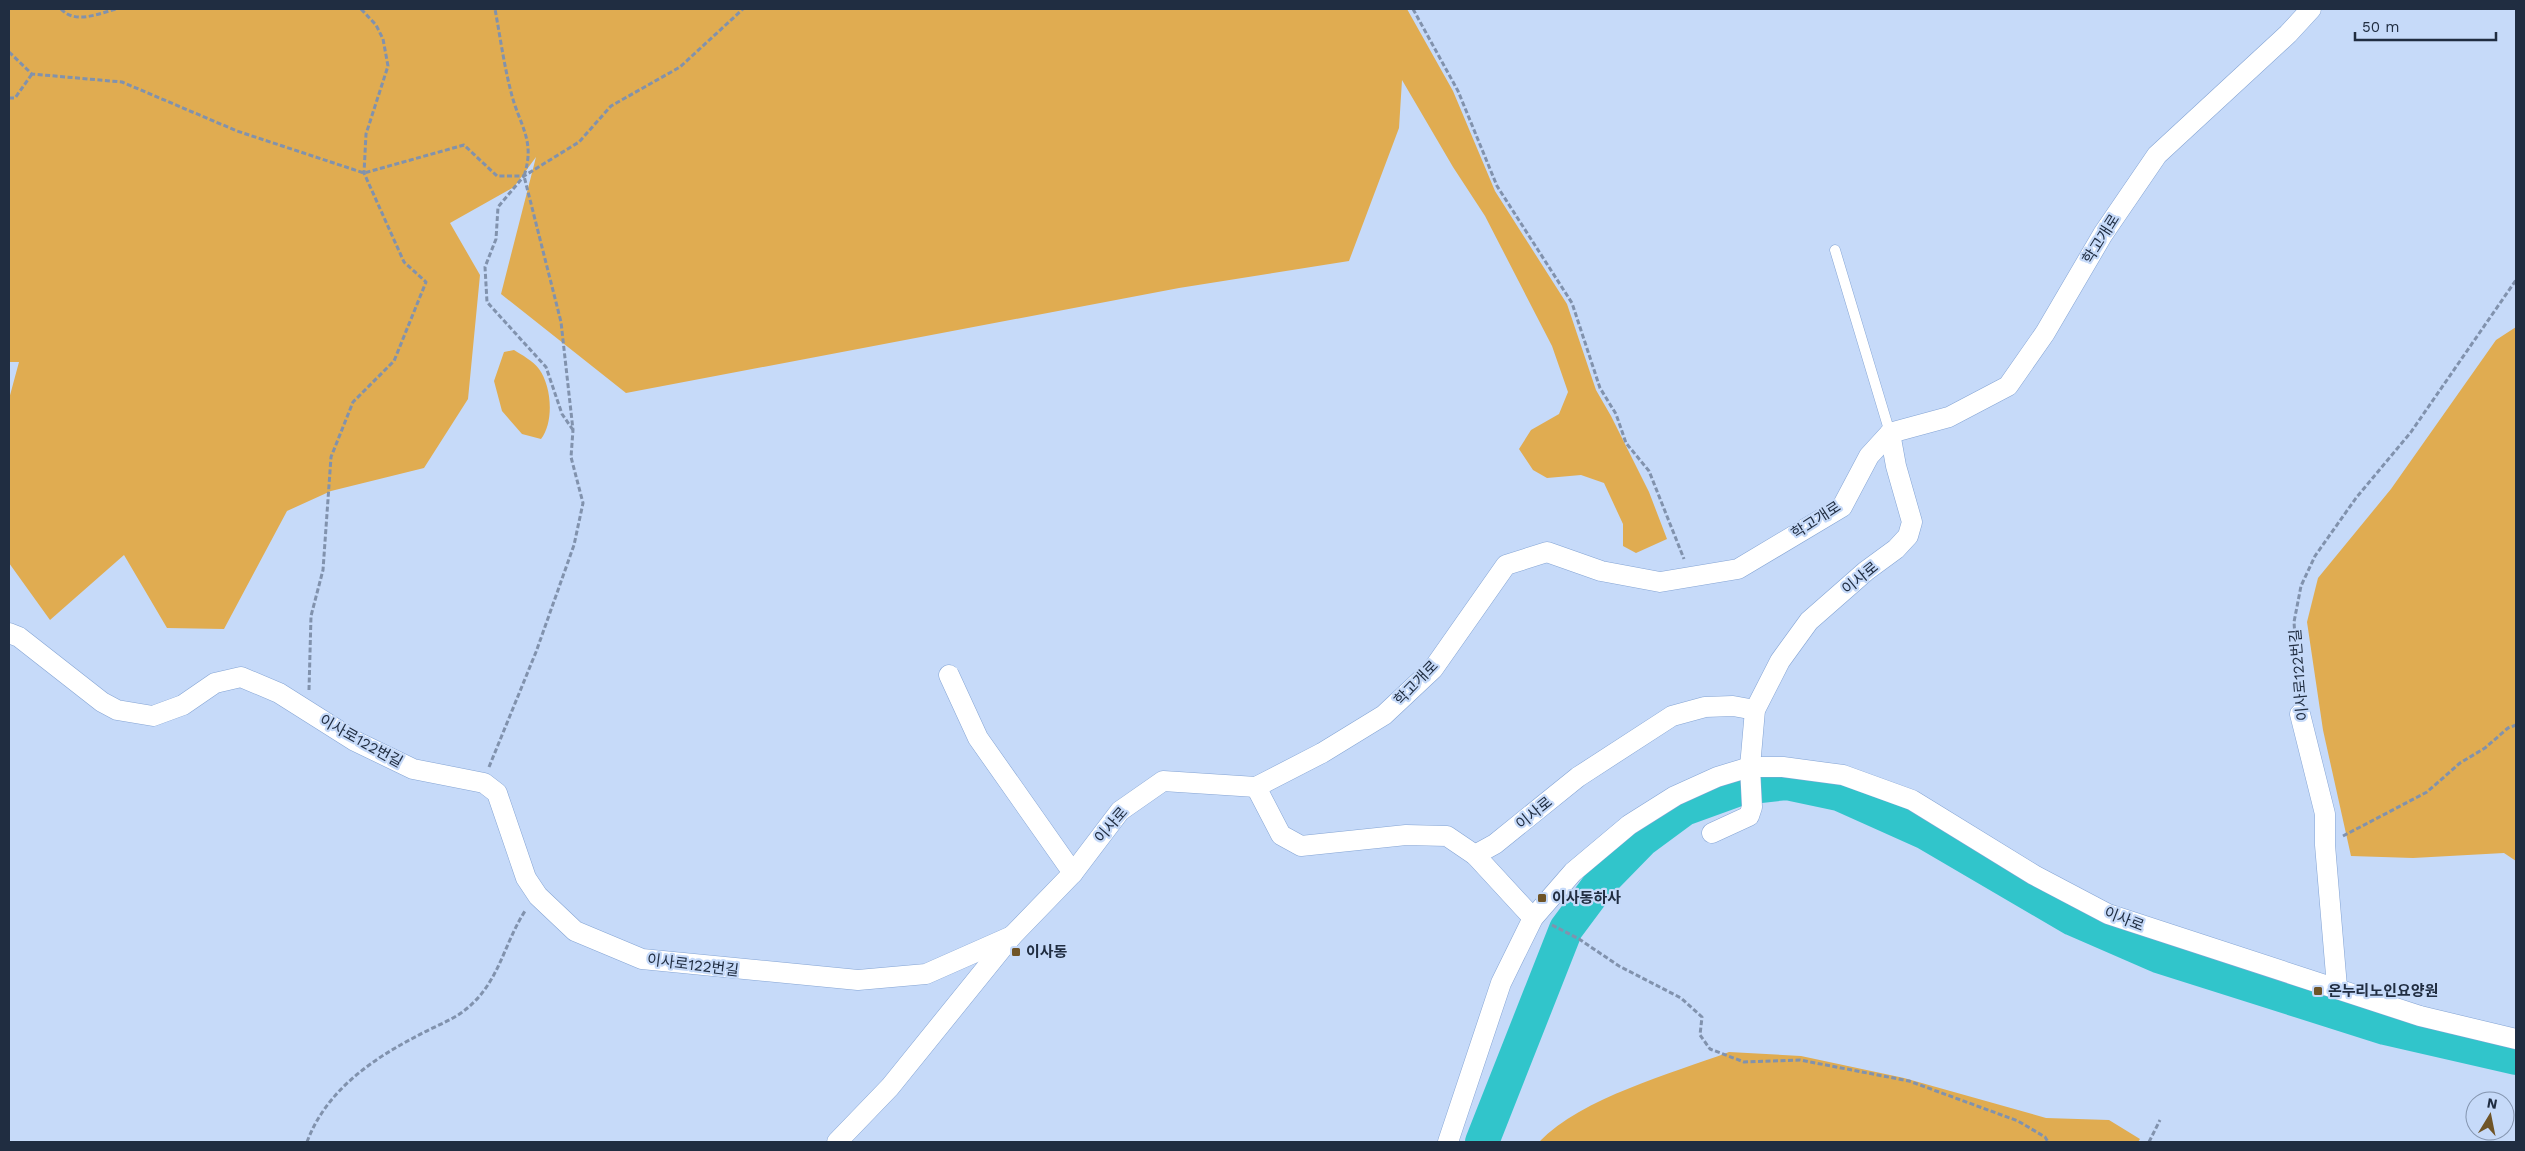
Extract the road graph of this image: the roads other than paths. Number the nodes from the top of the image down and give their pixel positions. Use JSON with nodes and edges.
{"nodes":[{"id":1,"x":2311,"y":9,"type":"edge"},
{"id":2,"x":1835,"y":250,"type":"dead end"},
{"id":3,"x":1890,"y":433,"type":"junction"},
{"id":4,"x":9,"y":632,"type":"edge"},
{"id":5,"x":949,"y":676,"type":"dead end"},
{"id":6,"x":1755,"y":710,"type":"junction"},
{"id":7,"x":2300,"y":714,"type":"road end"},
{"id":8,"x":1750,"y":770,"type":"junction"},
{"id":9,"x":1256,"y":787,"type":"junction"},
{"id":10,"x":1712,"y":833,"type":"dead end"},
{"id":11,"x":1475,"y":856,"type":"junction"},
{"id":12,"x":1073,"y":873,"type":"junction"},
{"id":13,"x":1539,"y":920,"type":"junction"},
{"id":14,"x":1012,"y":936,"type":"junction"},
{"id":15,"x":2336,"y":987,"type":"junction"},
{"id":16,"x":2516,"y":1039,"type":"edge"},
{"id":17,"x":837,"y":1142,"type":"edge"},
{"id":18,"x":1448,"y":1142,"type":"edge"}],
"edges":[{"from":1,"to":3,"type":"street","name":"학고개로"},
{"from":2,"to":3,"type":"lane"},
{"from":3,"to":6,"type":"street","name":"이사로"},
{"from":3,"to":9,"type":"street","name":"학고개로"},
{"from":4,"to":14,"type":"street","name":"이사로122번길"},
{"from":5,"to":12,"type":"street"},
{"from":6,"to":8,"type":"street","name":"이사로"},
{"from":6,"to":11,"type":"street","name":"이사로"},
{"from":7,"to":15,"type":"street","name":"이사로122번길"},
{"from":8,"to":10,"type":"street"},
{"from":8,"to":13,"type":"street","name":"이사로"},
{"from":8,"to":15,"type":"street","name":"이사로"},
{"from":9,"to":11,"type":"street"},
{"from":9,"to":12,"type":"street","name":"이사로"},
{"from":11,"to":13,"type":"street"},
{"from":12,"to":14,"type":"street","name":"이사로"},
{"from":13,"to":18,"type":"street","name":"이사로"},
{"from":14,"to":17,"type":"street","name":"이사로"},
{"from":15,"to":16,"type":"street","name":"이사로"}]}
